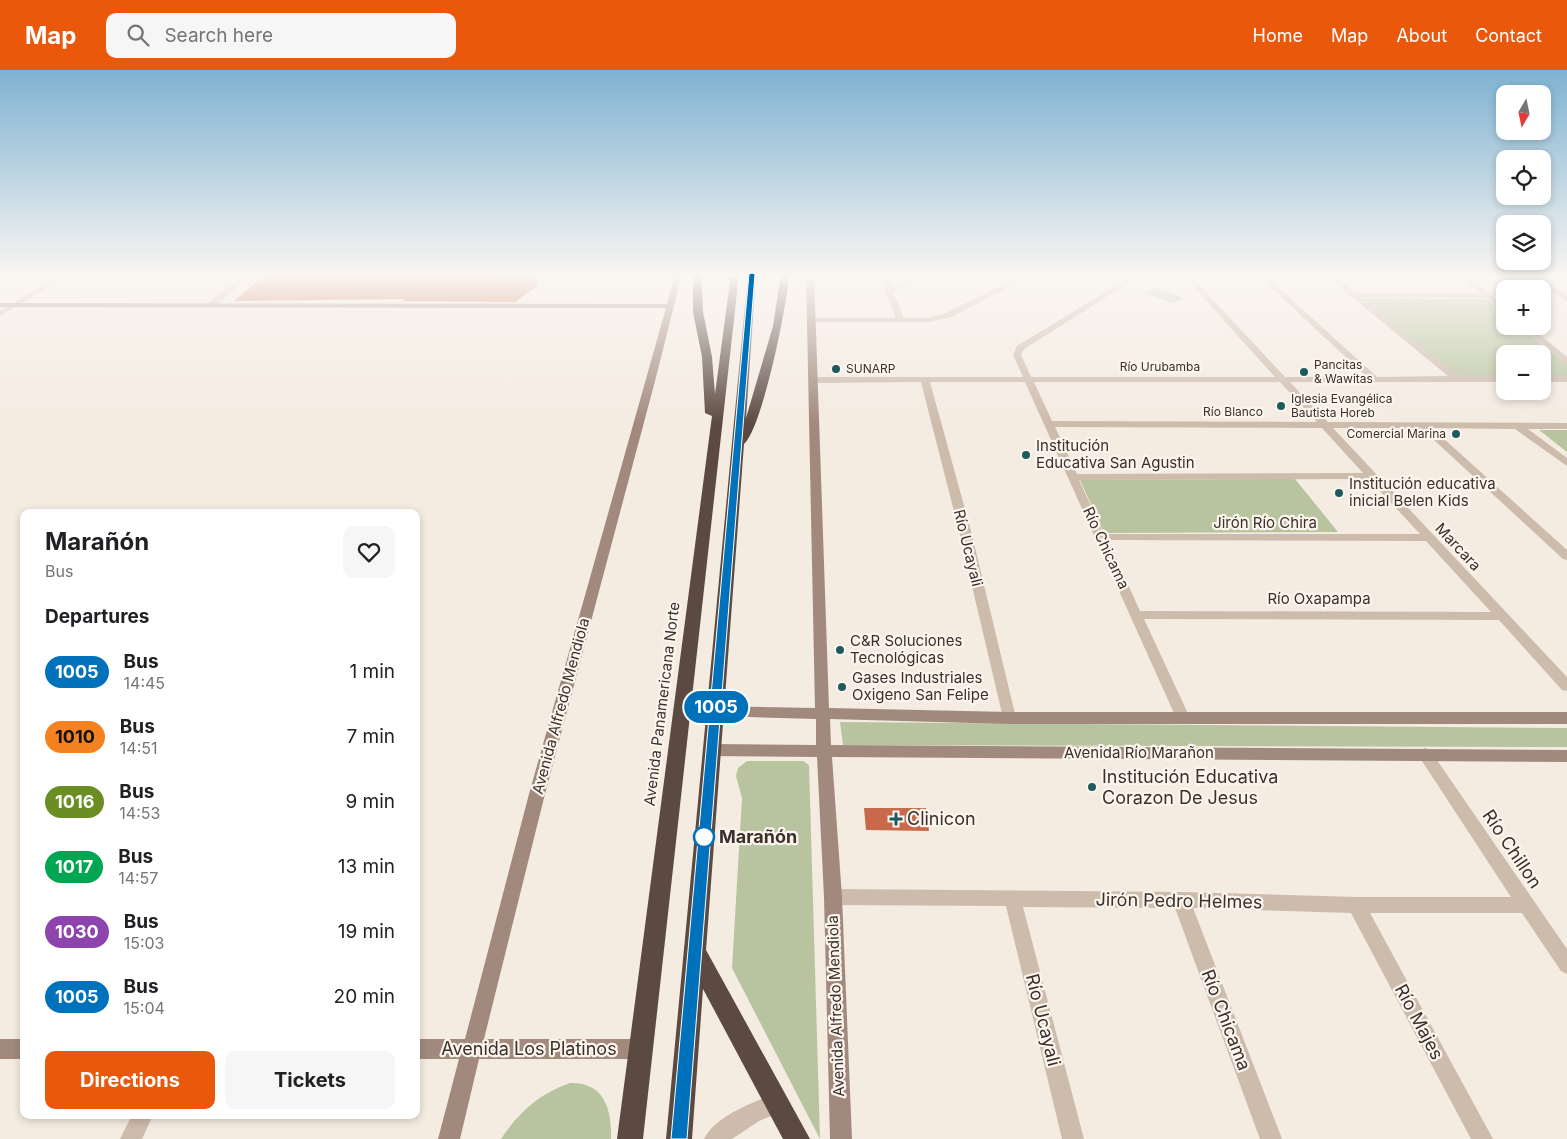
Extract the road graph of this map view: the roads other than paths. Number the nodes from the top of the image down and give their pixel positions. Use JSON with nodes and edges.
{"nodes":[{"id":1,"x":665,"y":324,"type":"edge"},
{"id":2,"x":700,"y":324,"type":"edge"},
{"id":3,"x":729,"y":324,"type":"edge"},
{"id":4,"x":748,"y":324,"type":"edge"},
{"id":5,"x":778,"y":324,"type":"edge"},
{"id":6,"x":811,"y":324,"type":"edge"},
{"id":7,"x":1059,"y":324,"type":"edge"},
{"id":8,"x":1231,"y":324,"type":"edge"},
{"id":9,"x":1315,"y":324,"type":"edge"},
{"id":10,"x":1389,"y":324,"type":"edge"},
{"id":11,"x":1536,"y":335,"type":"edge"},
{"id":12,"x":1567,"y":361,"type":"edge"},
{"id":13,"x":1027,"y":378,"type":"junction"},
{"id":14,"x":925,"y":379,"type":"junction"},
{"id":15,"x":1551,"y":379,"type":"edge"},
{"id":16,"x":1567,"y":379,"type":"edge"},
{"id":17,"x":814,"y":380,"type":"junction"},
{"id":18,"x":1283,"y":380,"type":"junction"},
{"id":19,"x":1376,"y":380,"type":"junction"},
{"id":20,"x":1458,"y":380,"type":"junction"},
{"id":21,"x":1496,"y":380,"type":"edge"},
{"id":22,"x":1050,"y":424,"type":"junction"},
{"id":23,"x":1325,"y":425,"type":"junction"},
{"id":24,"x":1424,"y":426,"type":"junction"},
{"id":25,"x":1518,"y":426,"type":"junction"},
{"id":26,"x":1567,"y":426,"type":"edge"},
{"id":27,"x":737,"y":448,"type":"junction"},
{"id":28,"x":713,"y":455,"type":"junction"},
{"id":29,"x":1567,"y":463,"type":"edge"},
{"id":30,"x":1073,"y":476,"type":"junction"},
{"id":31,"x":1372,"y":476,"type":"junction"},
{"id":32,"x":1101,"y":537,"type":"junction"},
{"id":33,"x":1430,"y":538,"type":"junction"},
{"id":34,"x":1567,"y":556,"type":"edge"},
{"id":35,"x":1136,"y":615,"type":"junction"},
{"id":36,"x":1502,"y":616,"type":"junction"},
{"id":37,"x":1567,"y":686,"type":"edge"},
{"id":38,"x":715,"y":711,"type":"junction"},
{"id":39,"x":823,"y":715,"type":"junction"},
{"id":40,"x":1009,"y":718,"type":"junction"},
{"id":41,"x":1183,"y":718,"type":"junction"},
{"id":42,"x":1567,"y":718,"type":"edge"},
{"id":43,"x":712,"y":750,"type":"junction"},
{"id":44,"x":824,"y":751,"type":"junction"},
{"id":45,"x":1425,"y":754,"type":"junction"},
{"id":46,"x":1567,"y":756,"type":"edge"},
{"id":47,"x":832,"y":897,"type":"junction"},
{"id":48,"x":1013,"y":900,"type":"junction"},
{"id":49,"x":1181,"y":900,"type":"junction"},
{"id":50,"x":1525,"y":904,"type":"junction"},
{"id":51,"x":1356,"y":905,"type":"junction"},
{"id":52,"x":695,"y":952,"type":"junction"},
{"id":53,"x":1567,"y":965,"type":"edge"},
{"id":54,"x":0,"y":1049,"type":"edge"},
{"id":55,"x":20,"y":1049,"type":"edge"},
{"id":56,"x":420,"y":1049,"type":"edge"},
{"id":57,"x":471,"y":1049,"type":"junction"},
{"id":58,"x":641,"y":1049,"type":"junction"},
{"id":59,"x":776,"y":1104,"type":"junction"},
{"id":60,"x":141,"y":1119,"type":"edge"},
{"id":61,"x":132,"y":1139,"type":"edge"},
{"id":62,"x":449,"y":1139,"type":"edge"},
{"id":63,"x":630,"y":1139,"type":"edge"},
{"id":64,"x":679,"y":1139,"type":"edge"},
{"id":65,"x":715,"y":1139,"type":"edge"},
{"id":66,"x":797,"y":1139,"type":"edge"},
{"id":67,"x":841,"y":1139,"type":"edge"},
{"id":68,"x":1073,"y":1139,"type":"edge"},
{"id":69,"x":1271,"y":1139,"type":"edge"},
{"id":70,"x":1482,"y":1139,"type":"edge"}],
"edges":[{"from":1,"to":57,"type":"street","name":"Avenida Alfredo Mendiola"},
{"from":2,"to":28,"type":"highway"},
{"from":3,"to":28,"type":"highway","name":"Avenida Panamericana Norte"},
{"from":4,"to":27,"type":"highway"},
{"from":5,"to":27,"type":"highway"},
{"from":6,"to":17,"type":"street","name":"Avenida Alfredo Mendiola"},
{"from":7,"to":13,"type":"street","name":"Río Chicama"},
{"from":8,"to":18,"type":"street","name":"Marcara"},
{"from":9,"to":19,"type":"street"},
{"from":10,"to":20,"type":"street"},
{"from":11,"to":12,"type":"street"},
{"from":13,"to":14,"type":"street","name":"Río Urubamba"},
{"from":13,"to":18,"type":"street","name":"Río Urubamba"},
{"from":13,"to":22,"type":"street","name":"Río Chicama"},
{"from":14,"to":17,"type":"street","name":"Río Urubamba"},
{"from":14,"to":40,"type":"street","name":"Río Ucayali"},
{"from":15,"to":16,"type":"street"},
{"from":17,"to":39,"type":"street","name":"Avenida Alfredo Mendiola"},
{"from":18,"to":19,"type":"street","name":"Río Urubamba"},
{"from":18,"to":23,"type":"street","name":"Marcara"},
{"from":19,"to":20,"type":"street","name":"Río Urubamba"},
{"from":20,"to":21,"type":"street","name":"Río Urubamba"},
{"from":22,"to":23,"type":"street","name":"Río Blanco"},
{"from":22,"to":30,"type":"street","name":"Río Chicama"},
{"from":23,"to":24,"type":"street","name":"Río Blanco"},
{"from":23,"to":31,"type":"street","name":"Marcara"},
{"from":24,"to":25,"type":"street","name":"Río Blanco"},
{"from":24,"to":34,"type":"street"},
{"from":25,"to":26,"type":"street","name":"Río Blanco"},
{"from":25,"to":29,"type":"street"},
{"from":27,"to":38,"type":"highway"},
{"from":28,"to":58,"type":"highway","name":"Avenida Panamericana Norte"},
{"from":30,"to":31,"type":"street"},
{"from":30,"to":32,"type":"street","name":"Río Chicama"},
{"from":31,"to":33,"type":"street","name":"Marcara"},
{"from":32,"to":33,"type":"street","name":"Jirón Río Chira"},
{"from":32,"to":35,"type":"street","name":"Río Chicama"},
{"from":33,"to":36,"type":"street","name":"Marcara"},
{"from":35,"to":36,"type":"street","name":"Río Oxapampa"},
{"from":35,"to":41,"type":"street","name":"Río Chicama"},
{"from":36,"to":37,"type":"street","name":"Marcara"},
{"from":38,"to":39,"type":"street"},
{"from":38,"to":43,"type":"highway"},
{"from":39,"to":40,"type":"street"},
{"from":39,"to":44,"type":"street","name":"Avenida Alfredo Mendiola"},
{"from":40,"to":41,"type":"street"},
{"from":41,"to":42,"type":"street"},
{"from":43,"to":44,"type":"street","name":"Avenida Río Marañon"},
{"from":43,"to":52,"type":"highway"},
{"from":44,"to":45,"type":"street","name":"Avenida Río Marañon"},
{"from":44,"to":47,"type":"street","name":"Avenida Alfredo Mendiola"},
{"from":45,"to":46,"type":"street","name":"Avenida Río Marañon"},
{"from":45,"to":50,"type":"street","name":"Río Chillon"},
{"from":47,"to":48,"type":"street","name":"Jirón Pedro Helmes"},
{"from":47,"to":67,"type":"street","name":"Avenida Alfredo Mendiola"},
{"from":48,"to":49,"type":"street","name":"Jirón Pedro Helmes"},
{"from":48,"to":68,"type":"street","name":"Río Ucayali"},
{"from":49,"to":51,"type":"street","name":"Jirón Pedro Helmes"},
{"from":49,"to":69,"type":"street","name":"Río Chicama"},
{"from":50,"to":51,"type":"street","name":"Jirón Pedro Helmes"},
{"from":50,"to":53,"type":"street","name":"Río Chillon"},
{"from":51,"to":70,"type":"street","name":"Río Majes"},
{"from":52,"to":59,"type":"highway"},
{"from":52,"to":64,"type":"highway"},
{"from":54,"to":55,"type":"street"},
{"from":56,"to":57,"type":"street","name":"Avenida Los Platinos"},
{"from":57,"to":58,"type":"street","name":"Avenida Los Platinos"},
{"from":57,"to":62,"type":"street","name":"Avenida Alfredo Mendiola"},
{"from":58,"to":63,"type":"highway","name":"Avenida Panamericana Norte"},
{"from":59,"to":65,"type":"street"},
{"from":59,"to":66,"type":"highway"},
{"from":60,"to":61,"type":"street"}]}
